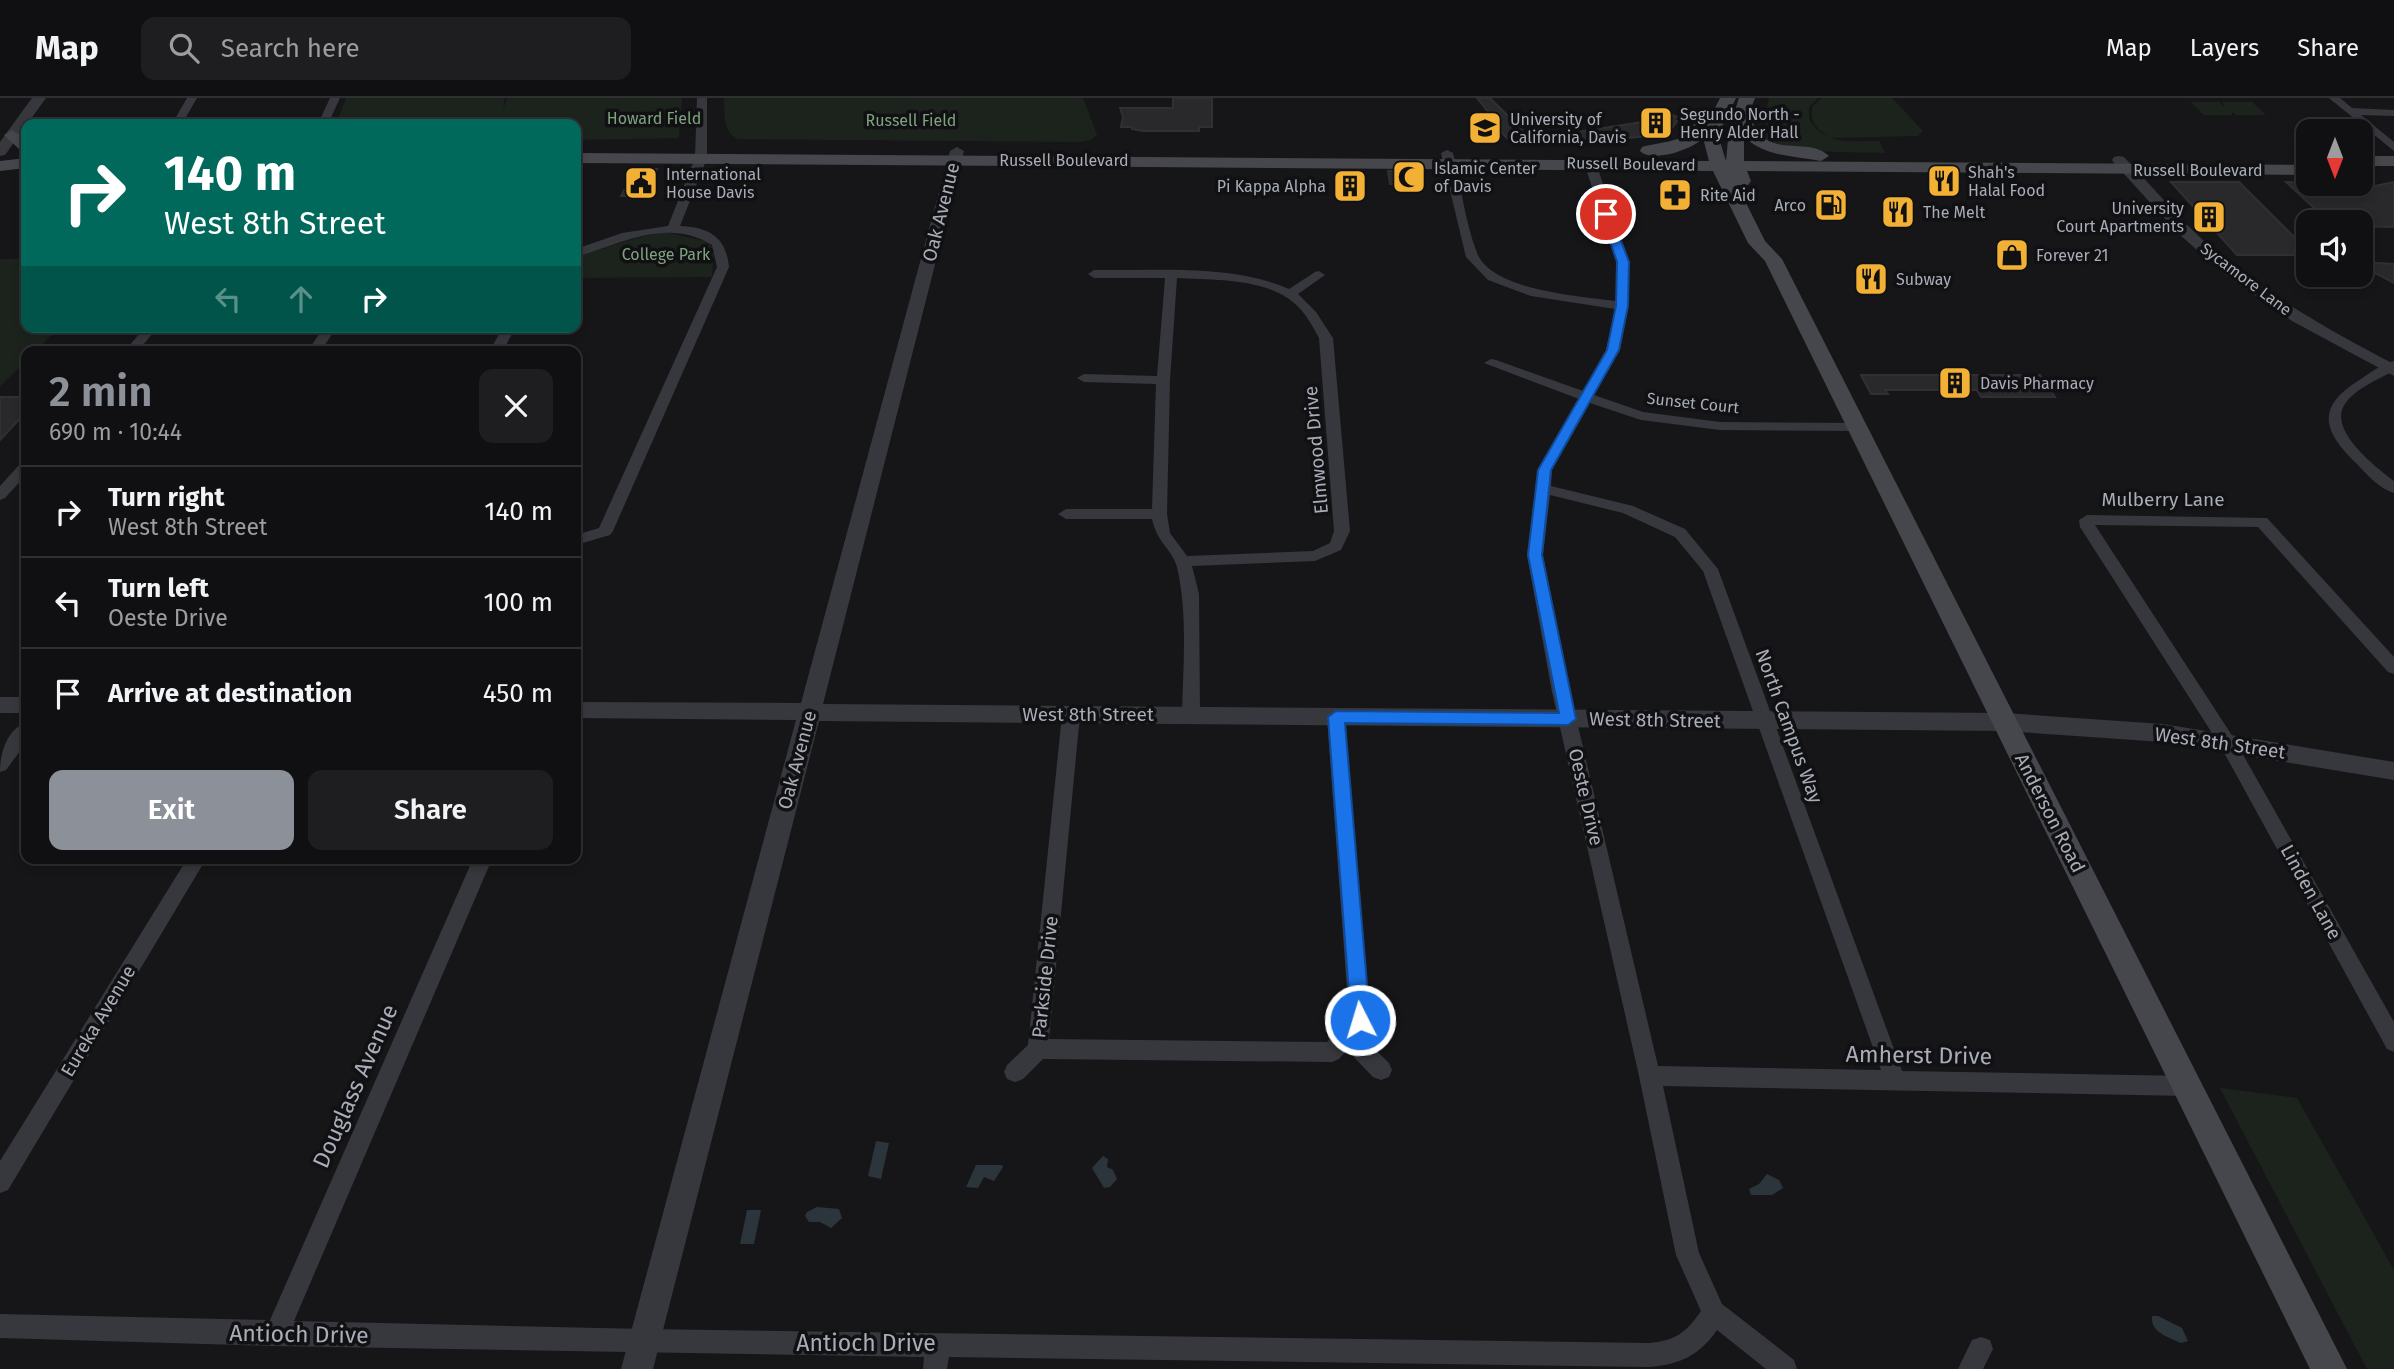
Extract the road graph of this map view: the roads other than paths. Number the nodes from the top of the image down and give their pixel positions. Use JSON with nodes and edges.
{"nodes":[{"id":1,"x":39,"y":98,"type":"edge"},
{"id":2,"x":192,"y":98,"type":"edge"},
{"id":3,"x":335,"y":98,"type":"edge"},
{"id":4,"x":702,"y":98,"type":"edge"},
{"id":5,"x":2334,"y":98,"type":"edge"},
{"id":6,"x":1728,"y":99,"type":"edge"},
{"id":7,"x":1744,"y":105,"type":"edge"},
{"id":8,"x":2349,"y":111,"type":"junction"},
{"id":9,"x":2394,"y":113,"type":"edge"},
{"id":10,"x":24,"y":119,"type":"edge"},
{"id":11,"x":180,"y":119,"type":"edge"},
{"id":12,"x":325,"y":119,"type":"edge"},
{"id":13,"x":21,"y":123,"type":"edge"},
{"id":14,"x":12,"y":135,"type":"junction"},
{"id":15,"x":21,"y":143,"type":"edge"},
{"id":16,"x":2394,"y":148,"type":"edge"},
{"id":17,"x":581,"y":149,"type":"edge"},
{"id":18,"x":1107,"y":151,"type":"junction"},
{"id":19,"x":0,"y":152,"type":"edge"},
{"id":20,"x":701,"y":155,"type":"junction"},
{"id":21,"x":956,"y":155,"type":"junction"},
{"id":22,"x":1617,"y":155,"type":"junction"},
{"id":23,"x":1823,"y":156,"type":"junction"},
{"id":24,"x":581,"y":158,"type":"edge"},
{"id":25,"x":1448,"y":158,"type":"junction"},
{"id":26,"x":1069,"y":160,"type":"junction"},
{"id":27,"x":2296,"y":160,"type":"edge"},
{"id":28,"x":21,"y":161,"type":"edge"},
{"id":29,"x":1726,"y":161,"type":"junction"},
{"id":30,"x":2373,"y":161,"type":"edge"},
{"id":31,"x":2394,"y":161,"type":"edge"},
{"id":32,"x":1590,"y":163,"type":"junction"},
{"id":33,"x":0,"y":164,"type":"edge"},
{"id":34,"x":2123,"y":164,"type":"junction"},
{"id":35,"x":2296,"y":170,"type":"edge"},
{"id":36,"x":2373,"y":170,"type":"edge"},
{"id":37,"x":2394,"y":170,"type":"edge"},
{"id":38,"x":673,"y":228,"type":"junction"},
{"id":39,"x":581,"y":251,"type":"edge"},
{"id":40,"x":1772,"y":253,"type":"junction"},
{"id":41,"x":1094,"y":274,"type":"dead end"},
{"id":42,"x":1171,"y":275,"type":"junction"},
{"id":43,"x":1319,"y":275,"type":"dead end"},
{"id":44,"x":1290,"y":293,"type":"junction"},
{"id":45,"x":1622,"y":306,"type":"junction"},
{"id":46,"x":1491,"y":363,"type":"dead end"},
{"id":47,"x":2392,"y":368,"type":"edge"},
{"id":48,"x":1084,"y":378,"type":"dead end"},
{"id":49,"x":1163,"y":380,"type":"junction"},
{"id":50,"x":1586,"y":398,"type":"junction"},
{"id":51,"x":1857,"y":428,"type":"junction"},
{"id":52,"x":13,"y":480,"type":"edge"},
{"id":53,"x":1541,"y":488,"type":"junction"},
{"id":54,"x":2394,"y":488,"type":"edge"},
{"id":55,"x":0,"y":495,"type":"edge"},
{"id":56,"x":1066,"y":514,"type":"dead end"},
{"id":57,"x":1159,"y":514,"type":"junction"},
{"id":58,"x":581,"y":538,"type":"edge"},
{"id":59,"x":1183,"y":561,"type":"junction"},
{"id":60,"x":2394,"y":668,"type":"edge"},
{"id":61,"x":0,"y":705,"type":"edge"},
{"id":62,"x":21,"y":705,"type":"edge"},
{"id":63,"x":581,"y":710,"type":"edge"},
{"id":64,"x":809,"y":711,"type":"junction"},
{"id":65,"x":1071,"y":715,"type":"junction"},
{"id":66,"x":1191,"y":715,"type":"junction"},
{"id":67,"x":1336,"y":717,"type":"junction"},
{"id":68,"x":1568,"y":719,"type":"junction"},
{"id":69,"x":1765,"y":721,"type":"junction"},
{"id":70,"x":2005,"y":722,"type":"junction"},
{"id":71,"x":21,"y":737,"type":"edge"},
{"id":72,"x":2227,"y":742,"type":"junction"},
{"id":73,"x":0,"y":765,"type":"edge"},
{"id":74,"x":2394,"y":771,"type":"edge"},
{"id":75,"x":194,"y":864,"type":"edge"},
{"id":76,"x":481,"y":864,"type":"edge"},
{"id":77,"x":1347,"y":1035,"type":"junction"},
{"id":78,"x":2394,"y":1042,"type":"edge"},
{"id":79,"x":1038,"y":1049,"type":"junction"},
{"id":80,"x":1381,"y":1070,"type":"dead end"},
{"id":81,"x":1015,"y":1072,"type":"dead end"},
{"id":82,"x":1650,"y":1076,"type":"junction"},
{"id":83,"x":1895,"y":1080,"type":"junction"},
{"id":84,"x":2188,"y":1086,"type":"junction"},
{"id":85,"x":0,"y":1182,"type":"edge"},
{"id":86,"x":1714,"y":1312,"type":"junction"},
{"id":87,"x":0,"y":1326,"type":"edge"},
{"id":88,"x":276,"y":1334,"type":"junction"},
{"id":89,"x":645,"y":1341,"type":"junction"},
{"id":90,"x":938,"y":1343,"type":"junction"},
{"id":91,"x":636,"y":1369,"type":"edge"},
{"id":92,"x":935,"y":1369,"type":"edge"},
{"id":93,"x":1784,"y":1369,"type":"edge"},
{"id":94,"x":2329,"y":1369,"type":"edge"}],
"edges":[{"from":1,"to":10,"type":"street"},
{"from":2,"to":11,"type":"street"},
{"from":3,"to":12,"type":"street"},
{"from":4,"to":20,"type":"street"},
{"from":5,"to":8,"type":"street"},
{"from":6,"to":22,"type":"main road"},
{"from":6,"to":29,"type":"main road"},
{"from":7,"to":23,"type":"main road"},
{"from":7,"to":29,"type":"main road"},
{"from":8,"to":9,"type":"street"},
{"from":8,"to":16,"type":"street"},
{"from":13,"to":14,"type":"street"},
{"from":14,"to":15,"type":"main road"},
{"from":14,"to":19,"type":"street"},
{"from":17,"to":20,"type":"main road","name":"Russell Boulevard"},
{"from":18,"to":21,"type":"main road","name":"Russell Boulevard"},
{"from":18,"to":25,"type":"main road","name":"Russell Boulevard"},
{"from":18,"to":26,"type":"main road"},
{"from":20,"to":21,"type":"main road","name":"Russell Boulevard"},
{"from":20,"to":24,"type":"main road","name":"Russell Boulevard"},
{"from":20,"to":38,"type":"street"},
{"from":21,"to":26,"type":"main road","name":"Russell Boulevard"},
{"from":21,"to":64,"type":"street","name":"Oak Avenue"},
{"from":22,"to":25,"type":"main road","name":"Russell Boulevard"},
{"from":22,"to":29,"type":"main road","name":"Russell Boulevard"},
{"from":23,"to":29,"type":"main road","name":"Russell Boulevard"},
{"from":23,"to":34,"type":"main road","name":"Russell Boulevard"},
{"from":25,"to":26,"type":"main road","name":"Russell Boulevard"},
{"from":25,"to":32,"type":"main road","name":"Russell Boulevard"},
{"from":25,"to":45,"type":"street"},
{"from":27,"to":34,"type":"main road","name":"Russell Boulevard"},
{"from":28,"to":33,"type":"main road"},
{"from":29,"to":32,"type":"main road","name":"Russell Boulevard"},
{"from":29,"to":34,"type":"main road","name":"Russell Boulevard"},
{"from":29,"to":40,"type":"main road","name":"Anderson Road"},
{"from":29,"to":40,"type":"main road"},
{"from":30,"to":31,"type":"main road"},
{"from":32,"to":45,"type":"street","name":"Oeste Drive"},
{"from":34,"to":35,"type":"main road","name":"Russell Boulevard"},
{"from":34,"to":47,"type":"street","name":"Sycamore Lane"},
{"from":36,"to":37,"type":"main road"},
{"from":38,"to":39,"type":"street"},
{"from":38,"to":58,"type":"street"},
{"from":40,"to":51,"type":"main road","name":"Anderson Road"},
{"from":41,"to":42,"type":"street"},
{"from":42,"to":44,"type":"street"},
{"from":42,"to":49,"type":"street"},
{"from":43,"to":44,"type":"street"},
{"from":44,"to":59,"type":"street","name":"Elmwood Drive"},
{"from":45,"to":50,"type":"street","name":"Oeste Drive"},
{"from":46,"to":50,"type":"street","name":"Sunset Court"},
{"from":47,"to":54,"type":"street"},
{"from":48,"to":49,"type":"street"},
{"from":49,"to":57,"type":"street"},
{"from":50,"to":51,"type":"street","name":"Sunset Court"},
{"from":50,"to":53,"type":"street","name":"Oeste Drive"},
{"from":51,"to":70,"type":"main road","name":"Anderson Road"},
{"from":52,"to":55,"type":"street"},
{"from":53,"to":68,"type":"street","name":"Oeste Drive"},
{"from":53,"to":69,"type":"street","name":"North Campus Way"},
{"from":56,"to":57,"type":"street"},
{"from":57,"to":59,"type":"street"},
{"from":59,"to":66,"type":"street"},
{"from":60,"to":72,"type":"street","name":"Mulberry Lane"},
{"from":61,"to":62,"type":"street"},
{"from":63,"to":64,"type":"street","name":"West 8th Street"},
{"from":64,"to":65,"type":"street","name":"West 8th Street"},
{"from":64,"to":89,"type":"street","name":"Oak Avenue"},
{"from":65,"to":66,"type":"street","name":"West 8th Street"},
{"from":65,"to":79,"type":"street","name":"Parkside Drive"},
{"from":66,"to":67,"type":"street","name":"West 8th Street"},
{"from":67,"to":68,"type":"street","name":"West 8th Street"},
{"from":67,"to":77,"type":"street"},
{"from":68,"to":69,"type":"street","name":"West 8th Street"},
{"from":68,"to":82,"type":"street","name":"Oeste Drive"},
{"from":69,"to":70,"type":"street","name":"West 8th Street"},
{"from":69,"to":83,"type":"street","name":"North Campus Way"},
{"from":70,"to":72,"type":"street","name":"West 8th Street"},
{"from":70,"to":84,"type":"main road","name":"Anderson Road"},
{"from":71,"to":73,"type":"street"},
{"from":72,"to":74,"type":"street","name":"West 8th Street"},
{"from":72,"to":78,"type":"street","name":"Linden Lane"},
{"from":75,"to":85,"type":"street","name":"Eureka Avenue"},
{"from":76,"to":88,"type":"street","name":"Douglass Avenue"},
{"from":77,"to":79,"type":"street","name":"Parkside Drive"},
{"from":77,"to":80,"type":"street"},
{"from":79,"to":81,"type":"street"},
{"from":82,"to":83,"type":"street","name":"Amherst Drive"},
{"from":82,"to":86,"type":"street","name":"Oeste Drive"},
{"from":83,"to":84,"type":"street","name":"Amherst Drive"},
{"from":84,"to":94,"type":"main road","name":"Anderson Road"},
{"from":86,"to":90,"type":"street","name":"Antioch Drive"},
{"from":86,"to":93,"type":"street","name":"Oeste Drive"},
{"from":87,"to":88,"type":"street","name":"Antioch Drive"},
{"from":88,"to":89,"type":"street","name":"Antioch Drive"},
{"from":89,"to":90,"type":"street","name":"Antioch Drive"},
{"from":89,"to":91,"type":"street","name":"Oak Avenue"},
{"from":90,"to":92,"type":"street"}]}
